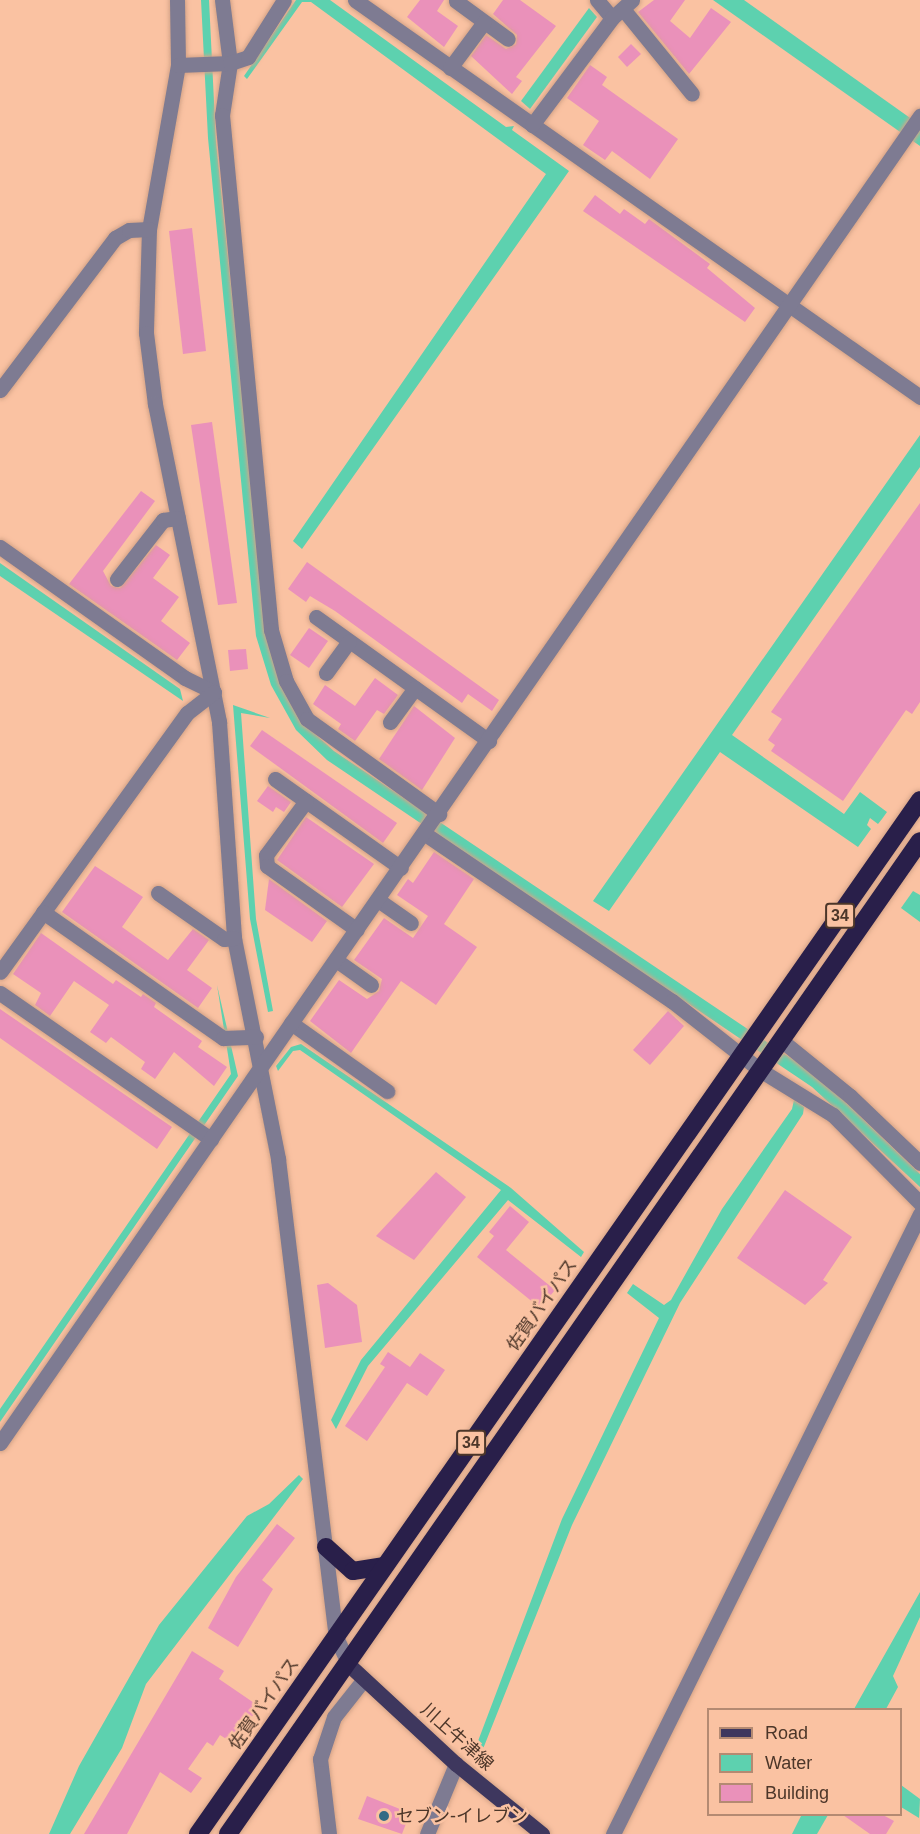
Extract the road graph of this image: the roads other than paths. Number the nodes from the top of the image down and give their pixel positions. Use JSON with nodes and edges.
{"nodes":[{"id":1,"x":177,"y":0,"type":"edge"},
{"id":2,"x":222,"y":0,"type":"edge"},
{"id":3,"x":284,"y":0,"type":"edge"},
{"id":4,"x":355,"y":0,"type":"edge"},
{"id":5,"x":597,"y":0,"type":"edge"},
{"id":6,"x":456,"y":1,"type":"edge"},
{"id":7,"x":622,"y":9,"type":"edge"},
{"id":8,"x":484,"y":22,"type":"junction"},
{"id":9,"x":508,"y":39,"type":"dead end"},
{"id":10,"x":224,"y":63,"type":"junction"},
{"id":11,"x":178,"y":65,"type":"junction"},
{"id":12,"x":450,"y":68,"type":"junction"},
{"id":13,"x":692,"y":94,"type":"dead end"},
{"id":14,"x":920,"y":117,"type":"edge"},
{"id":15,"x":532,"y":125,"type":"junction"},
{"id":16,"x":149,"y":229,"type":"junction"},
{"id":17,"x":790,"y":306,"type":"junction"},
{"id":18,"x":0,"y":390,"type":"edge"},
{"id":19,"x":920,"y":397,"type":"edge"},
{"id":20,"x":178,"y":518,"type":"junction"},
{"id":21,"x":0,"y":547,"type":"edge"},
{"id":22,"x":117,"y":579,"type":"dead end"},
{"id":23,"x":316,"y":617,"type":"dead end"},
{"id":24,"x":349,"y":641,"type":"junction"},
{"id":25,"x":326,"y":673,"type":"dead end"},
{"id":26,"x":415,"y":688,"type":"junction"},
{"id":27,"x":214,"y":692,"type":"junction"},
{"id":28,"x":390,"y":723,"type":"dead end"},
{"id":29,"x":489,"y":741,"type":"junction"},
{"id":30,"x":275,"y":779,"type":"dead end"},
{"id":31,"x":920,"y":800,"type":"edge"},
{"id":32,"x":306,"y":801,"type":"junction"},
{"id":33,"x":440,"y":814,"type":"junction"},
{"id":34,"x":425,"y":834,"type":"junction"},
{"id":35,"x":920,"y":840,"type":"edge"},
{"id":36,"x":401,"y":868,"type":"junction"},
{"id":37,"x":158,"y":893,"type":"dead end"},
{"id":38,"x":378,"y":900,"type":"junction"},
{"id":39,"x":43,"y":912,"type":"junction"},
{"id":40,"x":411,"y":923,"type":"dead end"},
{"id":41,"x":357,"y":930,"type":"junction"},
{"id":42,"x":234,"y":938,"type":"junction"},
{"id":43,"x":336,"y":960,"type":"junction"},
{"id":44,"x":0,"y":972,"type":"edge"},
{"id":45,"x":371,"y":985,"type":"dead end"},
{"id":46,"x":0,"y":993,"type":"edge"},
{"id":47,"x":291,"y":1023,"type":"junction"},
{"id":48,"x":256,"y":1037,"type":"junction"},
{"id":49,"x":780,"y":1042,"type":"junction"},
{"id":50,"x":743,"y":1055,"type":"junction"},
{"id":51,"x":262,"y":1065,"type":"junction"},
{"id":52,"x":762,"y":1068,"type":"junction"},
{"id":53,"x":387,"y":1091,"type":"dead end"},
{"id":54,"x":211,"y":1139,"type":"junction"},
{"id":55,"x":920,"y":1163,"type":"edge"},
{"id":56,"x":920,"y":1203,"type":"edge"},
{"id":57,"x":920,"y":1215,"type":"edge"},
{"id":58,"x":0,"y":1443,"type":"edge"},
{"id":59,"x":326,"y":1547,"type":"junction"},
{"id":60,"x":385,"y":1566,"type":"junction"},
{"id":61,"x":336,"y":1637,"type":"junction"},
{"id":62,"x":350,"y":1665,"type":"junction"},
{"id":63,"x":364,"y":1679,"type":"junction"},
{"id":64,"x":456,"y":1764,"type":"junction"},
{"id":65,"x":198,"y":1834,"type":"edge"},
{"id":66,"x":228,"y":1834,"type":"edge"},
{"id":67,"x":329,"y":1834,"type":"edge"},
{"id":68,"x":427,"y":1834,"type":"edge"},
{"id":69,"x":542,"y":1834,"type":"edge"},
{"id":70,"x":613,"y":1834,"type":"edge"}],
"edges":[{"from":1,"to":11,"type":"street"},
{"from":2,"to":10,"type":"street"},
{"from":3,"to":10,"type":"street"},
{"from":4,"to":12,"type":"street"},
{"from":5,"to":7,"type":"street"},
{"from":6,"to":8,"type":"street"},
{"from":7,"to":13,"type":"street"},
{"from":7,"to":15,"type":"street"},
{"from":8,"to":9,"type":"street"},
{"from":8,"to":12,"type":"street"},
{"from":10,"to":11,"type":"street"},
{"from":10,"to":33,"type":"street"},
{"from":11,"to":16,"type":"street"},
{"from":12,"to":15,"type":"street"},
{"from":14,"to":17,"type":"street"},
{"from":15,"to":17,"type":"street"},
{"from":16,"to":18,"type":"street"},
{"from":16,"to":20,"type":"street"},
{"from":17,"to":19,"type":"street"},
{"from":17,"to":29,"type":"street"},
{"from":20,"to":22,"type":"street"},
{"from":20,"to":27,"type":"street"},
{"from":21,"to":27,"type":"street"},
{"from":23,"to":24,"type":"street"},
{"from":24,"to":25,"type":"street"},
{"from":24,"to":26,"type":"street"},
{"from":26,"to":28,"type":"street"},
{"from":26,"to":29,"type":"street"},
{"from":27,"to":39,"type":"street"},
{"from":27,"to":42,"type":"street"},
{"from":29,"to":33,"type":"street"},
{"from":30,"to":32,"type":"street"},
{"from":31,"to":50,"type":"highway","name":"佐賀バイパス","number":"34"},
{"from":32,"to":36,"type":"street"},
{"from":32,"to":41,"type":"street"},
{"from":33,"to":34,"type":"street"},
{"from":34,"to":36,"type":"street"},
{"from":34,"to":50,"type":"street"},
{"from":35,"to":49,"type":"highway","number":"34"},
{"from":36,"to":38,"type":"street"},
{"from":37,"to":42,"type":"street"},
{"from":38,"to":40,"type":"street"},
{"from":38,"to":41,"type":"street"},
{"from":39,"to":44,"type":"street"},
{"from":39,"to":48,"type":"street"},
{"from":41,"to":43,"type":"street"},
{"from":42,"to":48,"type":"street"},
{"from":43,"to":45,"type":"street"},
{"from":43,"to":47,"type":"street"},
{"from":46,"to":54,"type":"street"},
{"from":47,"to":51,"type":"street"},
{"from":47,"to":53,"type":"street"},
{"from":48,"to":51,"type":"street"},
{"from":49,"to":52,"type":"highway","number":"34"},
{"from":49,"to":55,"type":"street"},
{"from":50,"to":52,"type":"street"},
{"from":50,"to":60,"type":"highway","name":"佐賀バイパス","number":"34"},
{"from":51,"to":54,"type":"street"},
{"from":51,"to":59,"type":"street"},
{"from":52,"to":56,"type":"street"},
{"from":52,"to":62,"type":"highway","number":"34"},
{"from":54,"to":58,"type":"street"},
{"from":57,"to":70,"type":"street"},
{"from":59,"to":60,"type":"highway"},
{"from":59,"to":61,"type":"street"},
{"from":60,"to":61,"type":"highway","name":"佐賀バイパス","number":"34"},
{"from":61,"to":62,"type":"street"},
{"from":61,"to":65,"type":"highway","name":"佐賀バイパス","number":"34"},
{"from":62,"to":63,"type":"main road","name":"川上牛津線"},
{"from":62,"to":66,"type":"highway","number":"34"},
{"from":63,"to":64,"type":"main road","name":"川上牛津線"},
{"from":63,"to":67,"type":"street"},
{"from":64,"to":68,"type":"street"},
{"from":64,"to":69,"type":"main road","name":"川上牛津線"}]}
